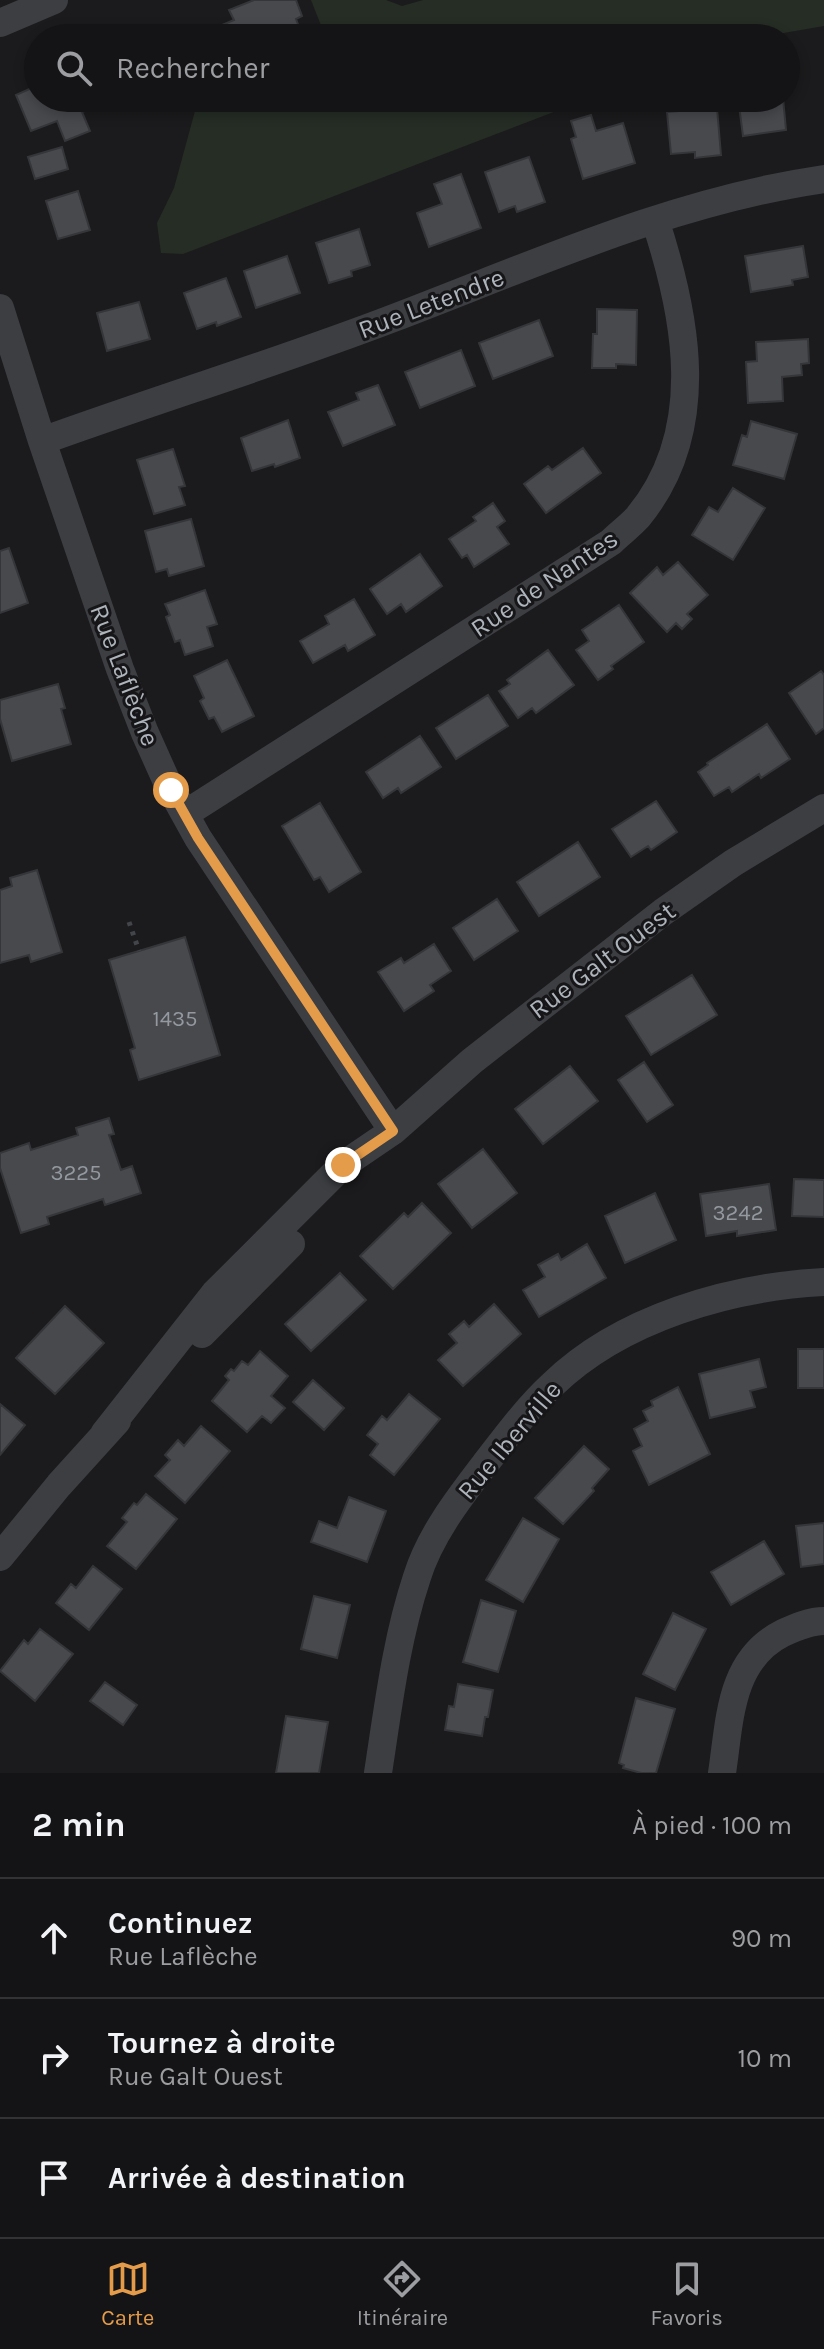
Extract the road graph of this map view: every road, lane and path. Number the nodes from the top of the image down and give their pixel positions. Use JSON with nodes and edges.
{"nodes":[{"id":1,"x":54,"y":0,"type":"edge"},
{"id":2,"x":0,"y":23,"type":"edge"},
{"id":3,"x":824,"y":179,"type":"edge"},
{"id":4,"x":655,"y":220,"type":"junction"},
{"id":5,"x":2,"y":322,"type":"edge"},
{"id":6,"x":42,"y":441,"type":"junction"},
{"id":7,"x":824,"y":808,"type":"edge"},
{"id":8,"x":185,"y":814,"type":"junction"},
{"id":9,"x":129,"y":922,"type":"dead end"},
{"id":10,"x":139,"y":951,"type":"dead end"},
{"id":11,"x":393,"y":1131,"type":"junction"},
{"id":12,"x":824,"y":1282,"type":"edge"},
{"id":13,"x":0,"y":1557,"type":"edge"},
{"id":14,"x":824,"y":1621,"type":"edge"},
{"id":15,"x":378,"y":1773,"type":"edge"},
{"id":16,"x":722,"y":1773,"type":"edge"}],
"edges":[{"from":1,"to":2,"type":"street"},
{"from":3,"to":4,"type":"street","name":"Rue Letendre"},
{"from":4,"to":6,"type":"street","name":"Rue Letendre"},
{"from":4,"to":8,"type":"street","name":"Rue de Nantes"},
{"from":5,"to":6,"type":"street","name":"Rue Laflèche"},
{"from":6,"to":8,"type":"street","name":"Rue Laflèche"},
{"from":7,"to":11,"type":"street","name":"Rue Galt Ouest"},
{"from":8,"to":11,"type":"street","name":"Rue Laflèche"},
{"from":9,"to":10,"type":"path"},
{"from":11,"to":13,"type":"street","name":"Rue Galt Ouest"},
{"from":12,"to":15,"type":"street","name":"Rue Iberville"},
{"from":14,"to":16,"type":"street"}]}
